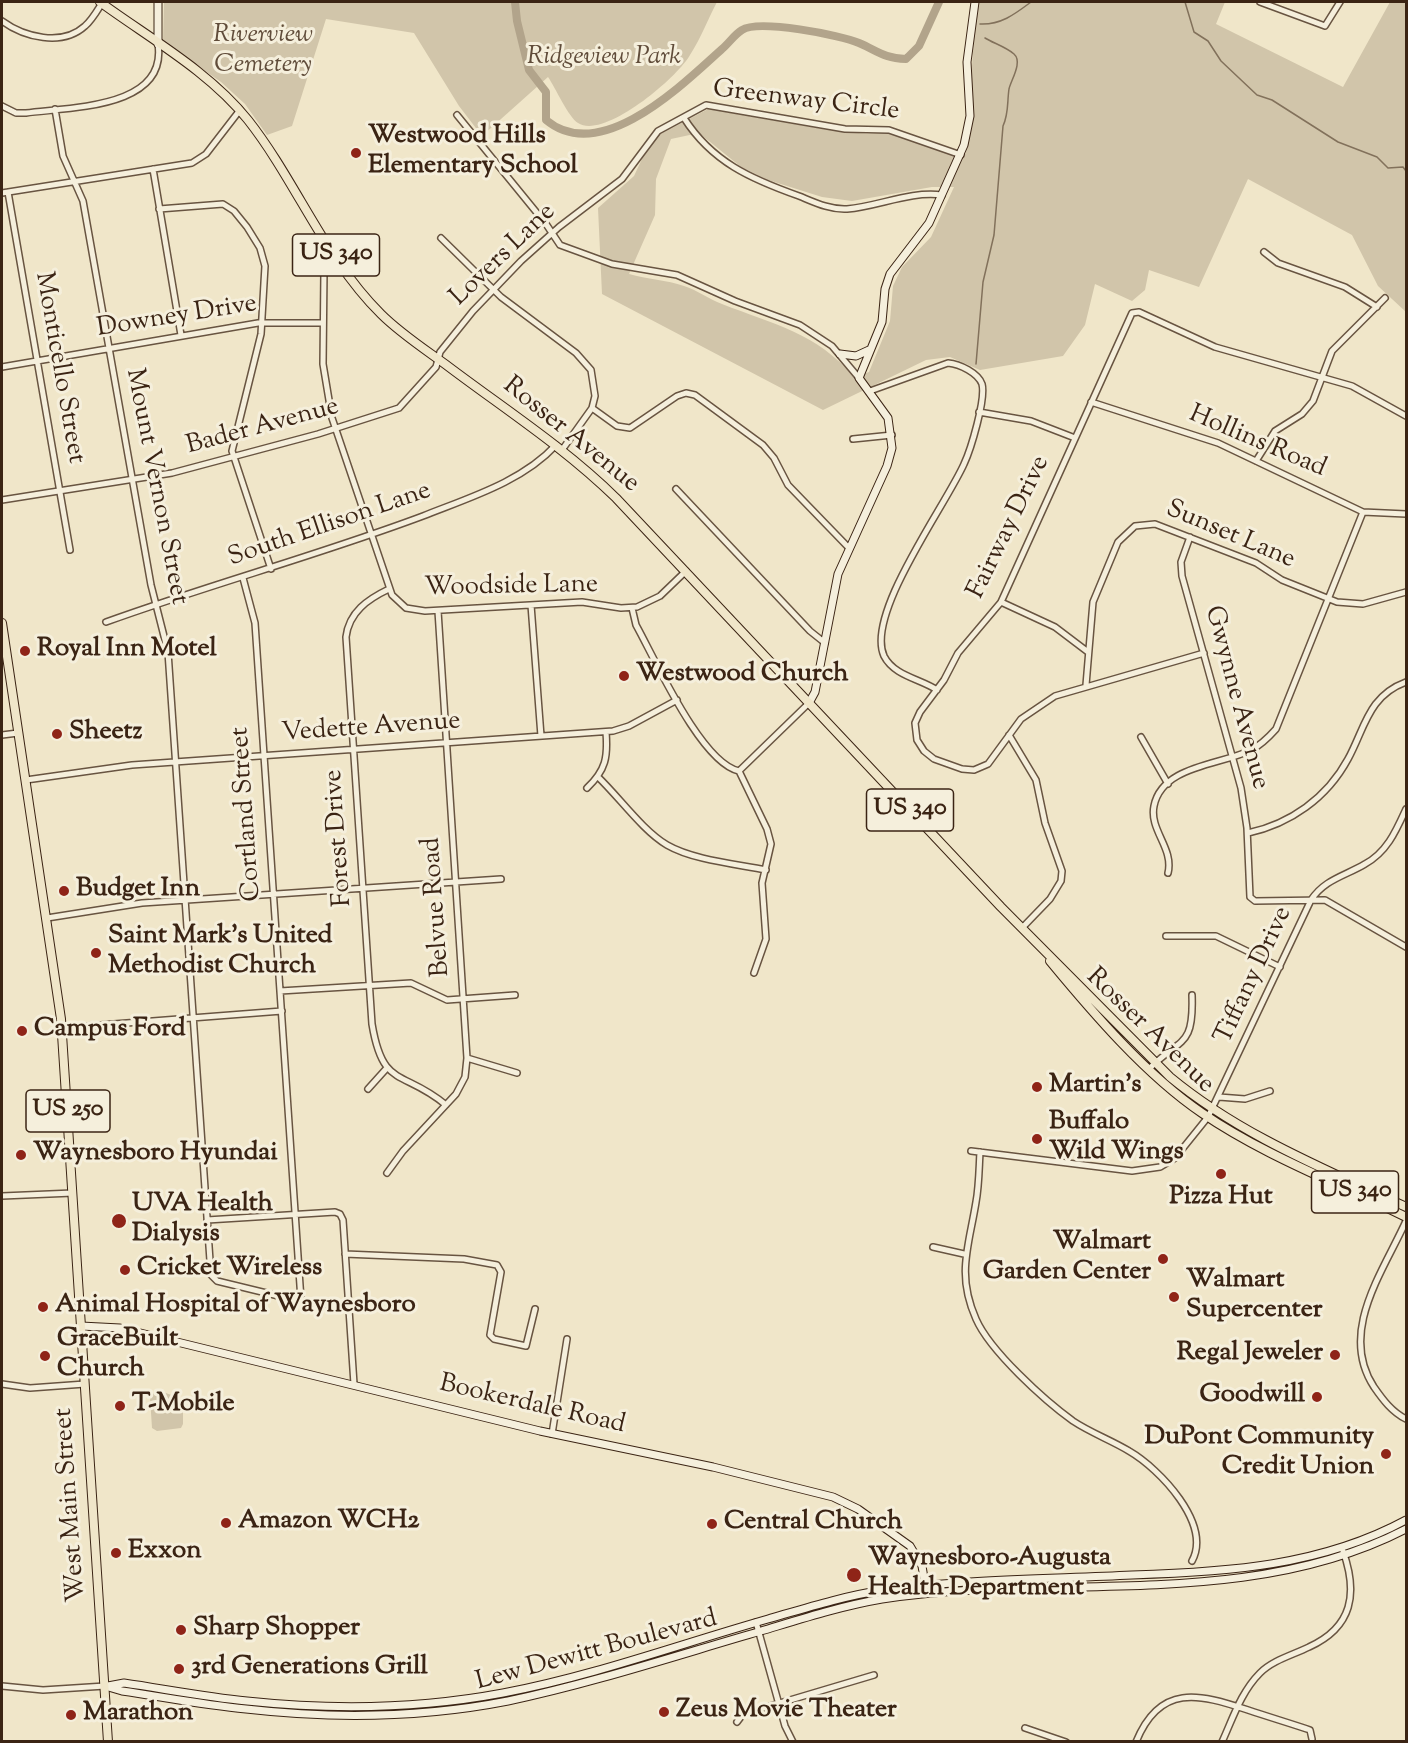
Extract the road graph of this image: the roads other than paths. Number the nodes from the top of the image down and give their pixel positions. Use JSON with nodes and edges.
{"nodes":[{"id":1,"x":101,"y":2,"type":"edge"},
{"id":2,"x":158,"y":2,"type":"edge"},
{"id":3,"x":975,"y":2,"type":"edge"},
{"id":4,"x":1260,"y":2,"type":"edge"},
{"id":5,"x":1340,"y":2,"type":"edge"},
{"id":6,"x":2,"y":21,"type":"edge"},
{"id":7,"x":158,"y":44,"type":"junction"},
{"id":8,"x":2,"y":106,"type":"edge"},
{"id":9,"x":55,"y":109,"type":"junction"},
{"id":10,"x":240,"y":110,"type":"junction"},
{"id":11,"x":457,"y":115,"type":"dead end"},
{"id":12,"x":684,"y":118,"type":"junction"},
{"id":13,"x":960,"y":155,"type":"junction"},
{"id":14,"x":153,"y":169,"type":"junction"},
{"id":15,"x":75,"y":182,"type":"junction"},
{"id":16,"x":5,"y":192,"type":"edge"},
{"id":17,"x":942,"y":195,"type":"junction"},
{"id":18,"x":159,"y":209,"type":"junction"},
{"id":19,"x":551,"y":234,"type":"junction"},
{"id":20,"x":441,"y":238,"type":"dead end"},
{"id":21,"x":1264,"y":252,"type":"dead end"},
{"id":22,"x":336,"y":255,"type":"junction"},
{"id":23,"x":492,"y":290,"type":"junction"},
{"id":24,"x":1385,"y":298,"type":"dead end"},
{"id":25,"x":1377,"y":307,"type":"junction"},
{"id":26,"x":263,"y":322,"type":"junction"},
{"id":27,"x":324,"y":323,"type":"junction"},
{"id":28,"x":181,"y":335,"type":"junction"},
{"id":29,"x":109,"y":348,"type":"junction"},
{"id":30,"x":871,"y":348,"type":"junction"},
{"id":31,"x":840,"y":354,"type":"junction"},
{"id":32,"x":438,"y":359,"type":"junction"},
{"id":33,"x":37,"y":361,"type":"junction"},
{"id":34,"x":2,"y":368,"type":"edge"},
{"id":35,"x":1322,"y":376,"type":"junction"},
{"id":36,"x":859,"y":378,"type":"junction"},
{"id":37,"x":870,"y":391,"type":"junction"},
{"id":38,"x":1091,"y":402,"type":"junction"},
{"id":39,"x":592,"y":408,"type":"junction"},
{"id":40,"x":979,"y":412,"type":"junction"},
{"id":41,"x":1407,"y":416,"type":"edge"},
{"id":42,"x":336,"y":428,"type":"junction"},
{"id":43,"x":892,"y":435,"type":"junction"},
{"id":44,"x":1075,"y":438,"type":"junction"},
{"id":45,"x":852,"y":439,"type":"dead end"},
{"id":46,"x":559,"y":448,"type":"junction"},
{"id":47,"x":232,"y":456,"type":"junction"},
{"id":48,"x":1256,"y":460,"type":"junction"},
{"id":49,"x":132,"y":479,"type":"junction"},
{"id":50,"x":676,"y":489,"type":"dead end"},
{"id":51,"x":60,"y":490,"type":"junction"},
{"id":52,"x":2,"y":501,"type":"edge"},
{"id":53,"x":1363,"y":512,"type":"junction"},
{"id":54,"x":1407,"y":514,"type":"edge"},
{"id":55,"x":373,"y":534,"type":"junction"},
{"id":56,"x":1190,"y":537,"type":"junction"},
{"id":57,"x":848,"y":546,"type":"junction"},
{"id":58,"x":70,"y":550,"type":"dead end"},
{"id":59,"x":271,"y":569,"type":"junction"},
{"id":60,"x":686,"y":571,"type":"junction"},
{"id":61,"x":243,"y":578,"type":"junction"},
{"id":62,"x":390,"y":589,"type":"junction"},
{"id":63,"x":1407,"y":592,"type":"edge"},
{"id":64,"x":1328,"y":598,"type":"junction"},
{"id":65,"x":1001,"y":602,"type":"junction"},
{"id":66,"x":156,"y":604,"type":"junction"},
{"id":67,"x":531,"y":605,"type":"junction"},
{"id":68,"x":632,"y":608,"type":"junction"},
{"id":69,"x":438,"y":611,"type":"junction"},
{"id":70,"x":106,"y":622,"type":"dead end"},
{"id":71,"x":2,"y":623,"type":"edge"},
{"id":72,"x":825,"y":642,"type":"junction"},
{"id":73,"x":1088,"y":652,"type":"junction"},
{"id":74,"x":1204,"y":652,"type":"junction"},
{"id":75,"x":4,"y":653,"type":"edge"},
{"id":76,"x":1407,"y":682,"type":"edge"},
{"id":77,"x":1086,"y":685,"type":"junction"},
{"id":78,"x":937,"y":690,"type":"junction"},
{"id":79,"x":677,"y":700,"type":"junction"},
{"id":80,"x":809,"y":703,"type":"junction"},
{"id":81,"x":606,"y":732,"type":"junction"},
{"id":82,"x":18,"y":733,"type":"junction"},
{"id":83,"x":2,"y":735,"type":"edge"},
{"id":84,"x":1009,"y":735,"type":"junction"},
{"id":85,"x":541,"y":736,"type":"junction"},
{"id":86,"x":1141,"y":737,"type":"dead end"},
{"id":87,"x":447,"y":743,"type":"junction"},
{"id":88,"x":354,"y":749,"type":"junction"},
{"id":89,"x":264,"y":756,"type":"junction"},
{"id":90,"x":1233,"y":758,"type":"junction"},
{"id":91,"x":176,"y":761,"type":"junction"},
{"id":92,"x":739,"y":771,"type":"junction"},
{"id":93,"x":598,"y":777,"type":"junction"},
{"id":94,"x":26,"y":780,"type":"junction"},
{"id":95,"x":1168,"y":784,"type":"junction"},
{"id":96,"x":587,"y":788,"type":"dead end"},
{"id":97,"x":1407,"y":809,"type":"edge"},
{"id":98,"x":1248,"y":833,"type":"junction"},
{"id":99,"x":766,"y":870,"type":"junction"},
{"id":100,"x":1168,"y":873,"type":"dead end"},
{"id":101,"x":501,"y":879,"type":"dead end"},
{"id":102,"x":456,"y":882,"type":"junction"},
{"id":103,"x":364,"y":888,"type":"junction"},
{"id":104,"x":273,"y":895,"type":"junction"},
{"id":105,"x":186,"y":900,"type":"junction"},
{"id":106,"x":1311,"y":900,"type":"junction"},
{"id":107,"x":46,"y":918,"type":"junction"},
{"id":108,"x":1022,"y":928,"type":"junction"},
{"id":109,"x":1166,"y":936,"type":"dead end"},
{"id":110,"x":1407,"y":947,"type":"edge"},
{"id":111,"x":1280,"y":967,"type":"junction"},
{"id":112,"x":754,"y":973,"type":"dead end"},
{"id":113,"x":370,"y":984,"type":"junction"},
{"id":114,"x":280,"y":991,"type":"junction"},
{"id":115,"x":515,"y":995,"type":"dead end"},
{"id":116,"x":1192,"y":995,"type":"dead end"},
{"id":117,"x":464,"y":999,"type":"junction"},
{"id":118,"x":282,"y":1011,"type":"junction"},
{"id":119,"x":194,"y":1017,"type":"junction"},
{"id":120,"x":62,"y":1028,"type":"junction"},
{"id":121,"x":467,"y":1058,"type":"junction"},
{"id":122,"x":1152,"y":1066,"type":"junction"},
{"id":123,"x":386,"y":1069,"type":"junction"},
{"id":124,"x":517,"y":1073,"type":"dead end"},
{"id":125,"x":368,"y":1089,"type":"dead end"},
{"id":126,"x":1270,"y":1091,"type":"dead end"},
{"id":127,"x":1219,"y":1097,"type":"junction"},
{"id":128,"x":446,"y":1105,"type":"junction"},
{"id":129,"x":1210,"y":1114,"type":"junction"},
{"id":130,"x":971,"y":1151,"type":"dead end"},
{"id":131,"x":980,"y":1152,"type":"junction"},
{"id":132,"x":387,"y":1173,"type":"dead end"},
{"id":133,"x":73,"y":1193,"type":"junction"},
{"id":134,"x":2,"y":1196,"type":"edge"},
{"id":135,"x":1407,"y":1207,"type":"edge"},
{"id":136,"x":296,"y":1215,"type":"junction"},
{"id":137,"x":1407,"y":1219,"type":"edge"},
{"id":138,"x":207,"y":1220,"type":"junction"},
{"id":139,"x":933,"y":1247,"type":"dead end"},
{"id":140,"x":345,"y":1254,"type":"junction"},
{"id":141,"x":964,"y":1254,"type":"junction"},
{"id":142,"x":302,"y":1300,"type":"junction"},
{"id":143,"x":348,"y":1308,"type":"junction"},
{"id":144,"x":535,"y":1309,"type":"dead end"},
{"id":145,"x":81,"y":1326,"type":"junction"},
{"id":146,"x":567,"y":1340,"type":"dead end"},
{"id":147,"x":2,"y":1384,"type":"edge"},
{"id":148,"x":85,"y":1384,"type":"junction"},
{"id":149,"x":354,"y":1384,"type":"junction"},
{"id":150,"x":1407,"y":1419,"type":"edge"},
{"id":151,"x":552,"y":1434,"type":"junction"},
{"id":152,"x":1407,"y":1520,"type":"edge"},
{"id":153,"x":1407,"y":1529,"type":"edge"},
{"id":154,"x":1341,"y":1547,"type":"junction"},
{"id":155,"x":1344,"y":1555,"type":"junction"},
{"id":156,"x":1192,"y":1561,"type":"dead end"},
{"id":157,"x":926,"y":1590,"type":"junction"},
{"id":158,"x":756,"y":1622,"type":"junction"},
{"id":159,"x":759,"y":1631,"type":"junction"},
{"id":160,"x":874,"y":1675,"type":"dead end"},
{"id":161,"x":2,"y":1686,"type":"edge"},
{"id":162,"x":105,"y":1686,"type":"junction"},
{"id":163,"x":541,"y":1689,"type":"junction"},
{"id":164,"x":778,"y":1702,"type":"junction"},
{"id":165,"x":1238,"y":1707,"type":"junction"},
{"id":166,"x":737,"y":1722,"type":"dead end"},
{"id":167,"x":1024,"y":1728,"type":"dead end"},
{"id":168,"x":1312,"y":1738,"type":"dead end"},
{"id":169,"x":108,"y":1742,"type":"edge"},
{"id":170,"x":793,"y":1742,"type":"edge"},
{"id":171,"x":1066,"y":1742,"type":"edge"},
{"id":172,"x":1136,"y":1742,"type":"edge"},
{"id":173,"x":1222,"y":1742,"type":"edge"}],
"edges":[{"from":1,"to":6,"type":"street"},
{"from":1,"to":7,"type":"main road","name":"Rosser Avenue","number":"US 340"},
{"from":2,"to":7,"type":"main road"},
{"from":3,"to":13,"type":"main road"},
{"from":4,"to":5,"type":"street"},
{"from":7,"to":9,"type":"street"},
{"from":7,"to":10,"type":"main road","name":"Rosser Avenue","number":"US 340"},
{"from":8,"to":9,"type":"street"},
{"from":9,"to":15,"type":"street","name":"Mount Vernon Street"},
{"from":10,"to":14,"type":"street"},
{"from":10,"to":22,"type":"main road","name":"Rosser Avenue","number":"US 340"},
{"from":11,"to":19,"type":"street"},
{"from":12,"to":13,"type":"street","name":"Greenway Circle"},
{"from":12,"to":17,"type":"street","name":"Greenway Circle"},
{"from":12,"to":19,"type":"street","name":"Lovers Lane"},
{"from":13,"to":17,"type":"main road"},
{"from":14,"to":15,"type":"street"},
{"from":14,"to":18,"type":"street"},
{"from":15,"to":16,"type":"street"},
{"from":15,"to":29,"type":"street","name":"Mount Vernon Street"},
{"from":16,"to":33,"type":"street","name":"Monticello Street"},
{"from":17,"to":30,"type":"main road"},
{"from":18,"to":26,"type":"street"},
{"from":18,"to":28,"type":"street"},
{"from":19,"to":23,"type":"street","name":"Lovers Lane"},
{"from":19,"to":31,"type":"street"},
{"from":20,"to":23,"type":"street"},
{"from":21,"to":25,"type":"street"},
{"from":22,"to":27,"type":"street"},
{"from":22,"to":32,"type":"main road","name":"Rosser Avenue","number":"US 340"},
{"from":23,"to":32,"type":"street","name":"Lovers Lane"},
{"from":23,"to":39,"type":"street"},
{"from":24,"to":25,"type":"street"},
{"from":25,"to":35,"type":"street"},
{"from":26,"to":27,"type":"street","name":"Downey Drive"},
{"from":26,"to":28,"type":"street","name":"Downey Drive"},
{"from":26,"to":47,"type":"street"},
{"from":27,"to":42,"type":"street"},
{"from":28,"to":29,"type":"street","name":"Downey Drive"},
{"from":29,"to":33,"type":"street","name":"Downey Drive"},
{"from":29,"to":49,"type":"street","name":"Mount Vernon Street"},
{"from":30,"to":31,"type":"main road"},
{"from":30,"to":36,"type":"main road"},
{"from":31,"to":36,"type":"street"},
{"from":32,"to":42,"type":"street","name":"Bader Avenue"},
{"from":32,"to":46,"type":"main road","name":"Rosser Avenue","number":"US 340"},
{"from":33,"to":34,"type":"street","name":"Downey Drive"},
{"from":33,"to":51,"type":"street","name":"Monticello Street"},
{"from":35,"to":38,"type":"street","name":"Fairway Drive"},
{"from":35,"to":41,"type":"street"},
{"from":35,"to":48,"type":"street"},
{"from":36,"to":37,"type":"main road"},
{"from":37,"to":40,"type":"street"},
{"from":37,"to":43,"type":"main road"},
{"from":38,"to":44,"type":"street","name":"Fairway Drive"},
{"from":38,"to":48,"type":"street","name":"Hollins Road"},
{"from":39,"to":46,"type":"street","name":"South Ellison Lane"},
{"from":39,"to":57,"type":"street"},
{"from":40,"to":44,"type":"street"},
{"from":40,"to":78,"type":"street"},
{"from":42,"to":47,"type":"street","name":"Bader Avenue"},
{"from":42,"to":55,"type":"street"},
{"from":43,"to":45,"type":"street"},
{"from":43,"to":57,"type":"main road"},
{"from":44,"to":65,"type":"street","name":"Fairway Drive"},
{"from":46,"to":55,"type":"street","name":"South Ellison Lane"},
{"from":46,"to":60,"type":"main road","name":"Rosser Avenue","number":"US 340"},
{"from":47,"to":49,"type":"street","name":"Bader Avenue"},
{"from":47,"to":59,"type":"street"},
{"from":48,"to":53,"type":"street","name":"Hollins Road"},
{"from":49,"to":51,"type":"street","name":"Bader Avenue"},
{"from":49,"to":66,"type":"street","name":"Mount Vernon Street"},
{"from":50,"to":72,"type":"street"},
{"from":51,"to":52,"type":"street","name":"Bader Avenue"},
{"from":51,"to":58,"type":"street","name":"Monticello Street"},
{"from":53,"to":54,"type":"street","name":"Hollins Road"},
{"from":53,"to":64,"type":"street"},
{"from":55,"to":59,"type":"street","name":"South Ellison Lane"},
{"from":55,"to":62,"type":"street","name":"Woodside Lane"},
{"from":56,"to":64,"type":"street","name":"Sunset Lane"},
{"from":56,"to":73,"type":"street","name":"Sunset Lane"},
{"from":56,"to":74,"type":"street","name":"Gwynne Avenue"},
{"from":57,"to":72,"type":"main road"},
{"from":59,"to":61,"type":"street","name":"South Ellison Lane"},
{"from":60,"to":68,"type":"street","name":"Woodside Lane"},
{"from":60,"to":80,"type":"main road","name":"Rosser Avenue","number":"US 340"},
{"from":61,"to":66,"type":"street","name":"South Ellison Lane"},
{"from":61,"to":89,"type":"street","name":"Cortland Street"},
{"from":62,"to":69,"type":"street","name":"Woodside Lane"},
{"from":62,"to":88,"type":"street","name":"Forest Drive"},
{"from":63,"to":64,"type":"street","name":"Sunset Lane"},
{"from":64,"to":90,"type":"street"},
{"from":65,"to":73,"type":"street"},
{"from":65,"to":78,"type":"street","name":"Fairway Drive"},
{"from":66,"to":70,"type":"street","name":"South Ellison Lane"},
{"from":66,"to":91,"type":"street","name":"Mount Vernon Street"},
{"from":67,"to":68,"type":"street","name":"Woodside Lane"},
{"from":67,"to":69,"type":"street","name":"Woodside Lane"},
{"from":67,"to":85,"type":"street"},
{"from":68,"to":79,"type":"street"},
{"from":69,"to":87,"type":"street","name":"Belvue Road"},
{"from":71,"to":75,"type":"main road","name":"West Main Street","number":"US 250"},
{"from":72,"to":80,"type":"main road"},
{"from":73,"to":77,"type":"street","name":"Sunset Lane"},
{"from":74,"to":77,"type":"street","name":"Fairway Drive"},
{"from":74,"to":90,"type":"street","name":"Gwynne Avenue"},
{"from":75,"to":82,"type":"main road","name":"West Main Street","number":"US 250"},
{"from":76,"to":98,"type":"street"},
{"from":77,"to":84,"type":"street","name":"Fairway Drive"},
{"from":78,"to":84,"type":"street","name":"Fairway Drive"},
{"from":79,"to":81,"type":"street","name":"Vedette Avenue"},
{"from":79,"to":92,"type":"street"},
{"from":80,"to":92,"type":"street"},
{"from":80,"to":108,"type":"main road","name":"Rosser Avenue","number":"US 340"},
{"from":81,"to":85,"type":"street","name":"Vedette Avenue"},
{"from":81,"to":93,"type":"street"},
{"from":82,"to":83,"type":"street"},
{"from":82,"to":94,"type":"main road","name":"West Main Street","number":"US 250"},
{"from":84,"to":108,"type":"street"},
{"from":85,"to":87,"type":"street","name":"Vedette Avenue"},
{"from":86,"to":95,"type":"street"},
{"from":87,"to":88,"type":"street","name":"Vedette Avenue"},
{"from":87,"to":102,"type":"street","name":"Belvue Road"},
{"from":88,"to":89,"type":"street","name":"Vedette Avenue"},
{"from":88,"to":103,"type":"street","name":"Forest Drive"},
{"from":89,"to":91,"type":"street","name":"Vedette Avenue"},
{"from":89,"to":104,"type":"street","name":"Cortland Street"},
{"from":90,"to":95,"type":"street"},
{"from":90,"to":98,"type":"street","name":"Gwynne Avenue"},
{"from":91,"to":94,"type":"street","name":"Vedette Avenue"},
{"from":91,"to":105,"type":"street","name":"Mount Vernon Street"},
{"from":92,"to":99,"type":"street"},
{"from":93,"to":96,"type":"street"},
{"from":93,"to":99,"type":"street"},
{"from":94,"to":107,"type":"main road","name":"West Main Street","number":"US 250"},
{"from":95,"to":100,"type":"street"},
{"from":97,"to":106,"type":"street","name":"Tiffany Drive"},
{"from":98,"to":106,"type":"street","name":"Gwynne Avenue"},
{"from":99,"to":112,"type":"street"},
{"from":101,"to":102,"type":"street"},
{"from":102,"to":103,"type":"street"},
{"from":102,"to":117,"type":"street","name":"Belvue Road"},
{"from":103,"to":104,"type":"street"},
{"from":103,"to":113,"type":"street","name":"Forest Drive"},
{"from":104,"to":105,"type":"street"},
{"from":104,"to":114,"type":"street","name":"Cortland Street"},
{"from":105,"to":107,"type":"street"},
{"from":105,"to":119,"type":"street","name":"Mount Vernon Street"},
{"from":106,"to":110,"type":"street","name":"Gwynne Avenue"},
{"from":106,"to":111,"type":"street","name":"Tiffany Drive"},
{"from":107,"to":120,"type":"main road","name":"West Main Street","number":"US 250"},
{"from":108,"to":122,"type":"main road","name":"Rosser Avenue","number":"US 340"},
{"from":109,"to":111,"type":"street"},
{"from":111,"to":127,"type":"street","name":"Tiffany Drive"},
{"from":113,"to":114,"type":"street"},
{"from":113,"to":117,"type":"street"},
{"from":113,"to":123,"type":"street","name":"Forest Drive"},
{"from":114,"to":118,"type":"street","name":"Cortland Street"},
{"from":115,"to":117,"type":"street"},
{"from":116,"to":122,"type":"street"},
{"from":117,"to":121,"type":"street","name":"Belvue Road"},
{"from":118,"to":119,"type":"street"},
{"from":118,"to":136,"type":"street","name":"Cortland Street"},
{"from":119,"to":120,"type":"street"},
{"from":119,"to":138,"type":"street","name":"Mount Vernon Street"},
{"from":120,"to":133,"type":"main road","name":"West Main Street","number":"US 250"},
{"from":121,"to":124,"type":"street"},
{"from":121,"to":128,"type":"street","name":"Belvue Road"},
{"from":122,"to":129,"type":"main road","name":"Rosser Avenue","number":"US 340"},
{"from":123,"to":125,"type":"street"},
{"from":123,"to":128,"type":"street"},
{"from":126,"to":127,"type":"street"},
{"from":127,"to":129,"type":"street","name":"Tiffany Drive"},
{"from":128,"to":132,"type":"street","name":"Belvue Road"},
{"from":129,"to":131,"type":"street","name":"Tiffany Drive"},
{"from":129,"to":135,"type":"main road","name":"Rosser Avenue","number":"US 340"},
{"from":129,"to":137,"type":"main road","name":"Rosser Avenue","number":"US 340"},
{"from":130,"to":131,"type":"street","name":"Tiffany Drive"},
{"from":131,"to":141,"type":"street"},
{"from":133,"to":134,"type":"street"},
{"from":133,"to":145,"type":"main road","name":"West Main Street","number":"US 250"},
{"from":136,"to":138,"type":"street"},
{"from":136,"to":140,"type":"street"},
{"from":136,"to":142,"type":"street","name":"Cortland Street"},
{"from":137,"to":150,"type":"street"},
{"from":138,"to":142,"type":"street","name":"Mount Vernon Street"},
{"from":139,"to":141,"type":"street"},
{"from":140,"to":143,"type":"street"},
{"from":140,"to":144,"type":"street"},
{"from":141,"to":156,"type":"street"},
{"from":142,"to":143,"type":"street","name":"Mount Vernon Street"},
{"from":143,"to":149,"type":"street"},
{"from":145,"to":148,"type":"main road","name":"West Main Street","number":"US 250"},
{"from":145,"to":149,"type":"main road","name":"Bookerdale Road"},
{"from":146,"to":151,"type":"street"},
{"from":147,"to":148,"type":"street"},
{"from":148,"to":162,"type":"main road","name":"West Main Street","number":"US 250"},
{"from":149,"to":151,"type":"main road","name":"Bookerdale Road"},
{"from":151,"to":157,"type":"main road","name":"Bookerdale Road"},
{"from":152,"to":154,"type":"main road","name":"Lew Dewitt Boulevard"},
{"from":153,"to":155,"type":"main road","name":"Lew Dewitt Boulevard"},
{"from":154,"to":155,"type":"street"},
{"from":154,"to":157,"type":"main road","name":"Lew Dewitt Boulevard"},
{"from":155,"to":157,"type":"main road","name":"Lew Dewitt Boulevard"},
{"from":155,"to":165,"type":"street"},
{"from":157,"to":158,"type":"main road","name":"Lew Dewitt Boulevard"},
{"from":157,"to":159,"type":"main road","name":"Lew Dewitt Boulevard"},
{"from":158,"to":159,"type":"street"},
{"from":158,"to":163,"type":"main road","name":"Lew Dewitt Boulevard"},
{"from":159,"to":163,"type":"main road","name":"Lew Dewitt Boulevard"},
{"from":159,"to":164,"type":"street"},
{"from":160,"to":164,"type":"street"},
{"from":161,"to":162,"type":"street"},
{"from":162,"to":163,"type":"main road","name":"Lew Dewitt Boulevard"},
{"from":162,"to":169,"type":"main road","name":"West Main Street","number":"US 250"},
{"from":164,"to":166,"type":"street"},
{"from":164,"to":170,"type":"street"},
{"from":165,"to":168,"type":"street"},
{"from":165,"to":172,"type":"street"},
{"from":165,"to":173,"type":"street"},
{"from":167,"to":171,"type":"street"}]}
